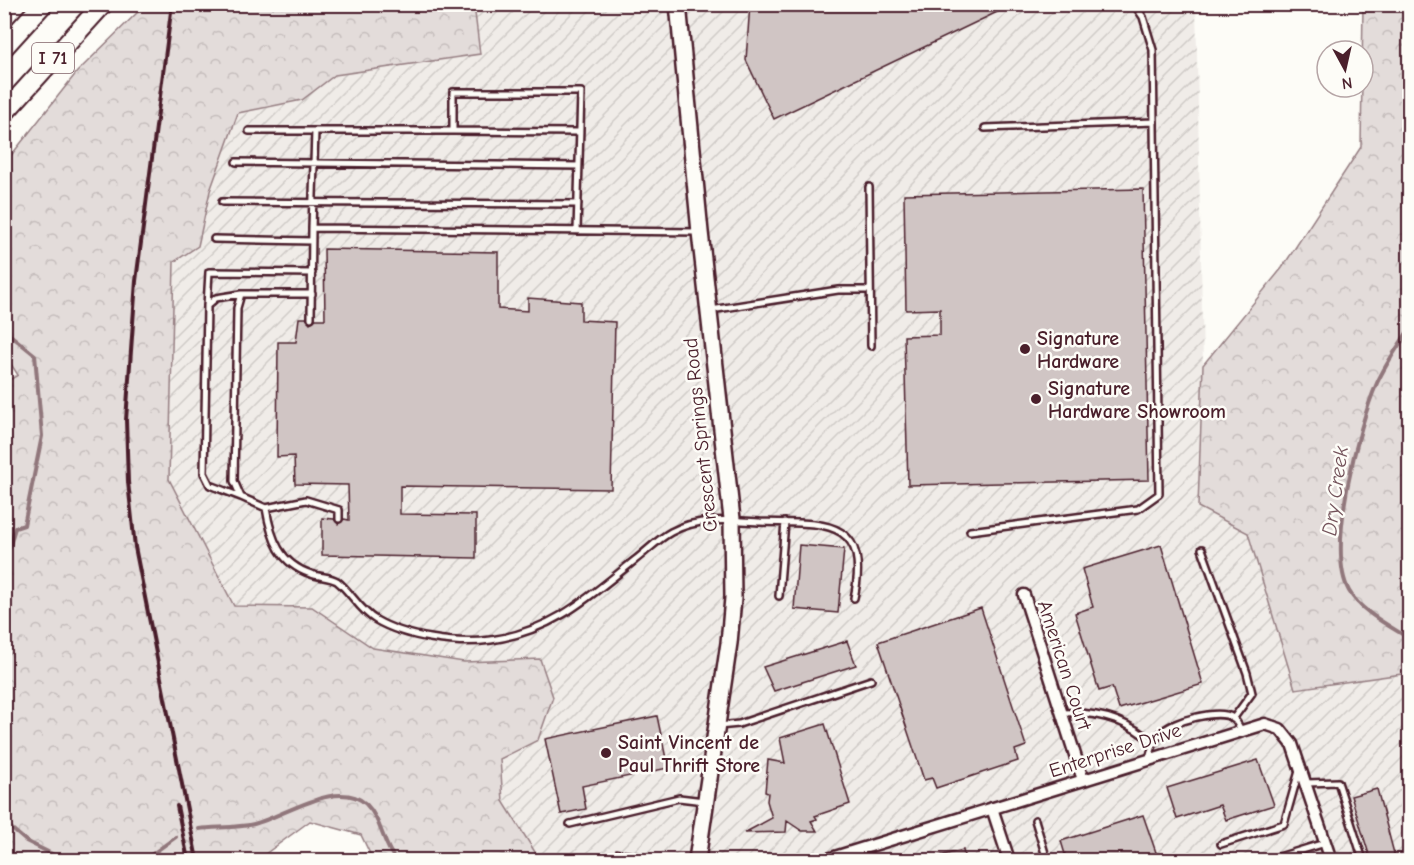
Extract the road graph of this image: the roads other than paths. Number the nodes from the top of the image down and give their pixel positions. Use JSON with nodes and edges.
{"nodes":[{"id":1,"x":43,"y":4,"type":"edge"},
{"id":2,"x":103,"y":4,"type":"edge"},
{"id":3,"x":678,"y":4,"type":"edge"},
{"id":4,"x":1134,"y":4,"type":"edge"},
{"id":5,"x":4,"y":47,"type":"edge"},
{"id":6,"x":4,"y":113,"type":"edge"},
{"id":7,"x":1154,"y":122,"type":"junction"},
{"id":8,"x":985,"y":128,"type":"dead end"},
{"id":9,"x":249,"y":131,"type":"dead end"},
{"id":10,"x":315,"y":131,"type":"junction"},
{"id":11,"x":453,"y":131,"type":"junction"},
{"id":12,"x":580,"y":132,"type":"junction"},
{"id":13,"x":236,"y":162,"type":"dead end"},
{"id":14,"x":314,"y":162,"type":"junction"},
{"id":15,"x":579,"y":166,"type":"junction"},
{"id":16,"x":869,"y":187,"type":"dead end"},
{"id":17,"x":222,"y":202,"type":"dead end"},
{"id":18,"x":313,"y":202,"type":"junction"},
{"id":19,"x":578,"y":204,"type":"junction"},
{"id":20,"x":312,"y":228,"type":"junction"},
{"id":21,"x":577,"y":231,"type":"junction"},
{"id":22,"x":700,"y":232,"type":"junction"},
{"id":23,"x":214,"y":239,"type":"dead end"},
{"id":24,"x":312,"y":242,"type":"junction"},
{"id":25,"x":312,"y":273,"type":"junction"},
{"id":26,"x":870,"y":290,"type":"junction"},
{"id":27,"x":241,"y":294,"type":"junction"},
{"id":28,"x":312,"y":294,"type":"junction"},
{"id":29,"x":207,"y":306,"type":"junction"},
{"id":30,"x":708,"y":310,"type":"junction"},
{"id":31,"x":311,"y":318,"type":"dead end"},
{"id":32,"x":871,"y":346,"type":"dead end"},
{"id":33,"x":241,"y":497,"type":"junction"},
{"id":34,"x":266,"y":508,"type":"junction"},
{"id":35,"x":339,"y":519,"type":"dead end"},
{"id":36,"x":732,"y":519,"type":"junction"},
{"id":37,"x":785,"y":522,"type":"junction"},
{"id":38,"x":970,"y":531,"type":"dead end"},
{"id":39,"x":1202,"y":549,"type":"dead end"},
{"id":40,"x":1024,"y":595,"type":"dead end"},
{"id":41,"x":779,"y":596,"type":"dead end"},
{"id":42,"x":854,"y":598,"type":"dead end"},
{"id":43,"x":872,"y":680,"type":"dead end"},
{"id":44,"x":1061,"y":713,"type":"junction"},
{"id":45,"x":1233,"y":719,"type":"junction"},
{"id":46,"x":717,"y":727,"type":"junction"},
{"id":47,"x":1241,"y":730,"type":"junction"},
{"id":48,"x":1153,"y":743,"type":"junction"},
{"id":49,"x":1149,"y":759,"type":"junction"},
{"id":50,"x":1300,"y":766,"type":"junction"},
{"id":51,"x":1083,"y":780,"type":"junction"},
{"id":52,"x":1306,"y":783,"type":"junction"},
{"id":53,"x":705,"y":801,"type":"junction"},
{"id":54,"x":992,"y":808,"type":"junction"},
{"id":55,"x":1035,"y":820,"type":"dead end"},
{"id":56,"x":570,"y":824,"type":"dead end"},
{"id":57,"x":1325,"y":843,"type":"junction"},
{"id":58,"x":1221,"y":844,"type":"dead end"},
{"id":59,"x":697,"y":861,"type":"edge"},
{"id":60,"x":825,"y":861,"type":"edge"},
{"id":61,"x":1009,"y":861,"type":"edge"},
{"id":62,"x":1047,"y":861,"type":"edge"},
{"id":63,"x":1269,"y":861,"type":"edge"},
{"id":64,"x":1331,"y":861,"type":"edge"},
{"id":65,"x":1363,"y":861,"type":"edge"}],
"edges":[{"from":1,"to":5,"type":"highway","number":"I 71"},
{"from":2,"to":6,"type":"highway","number":"I 71"},
{"from":3,"to":22,"type":"main road","name":"Crescent Springs Road"},
{"from":4,"to":7,"type":"lane"},
{"from":7,"to":8,"type":"lane"},
{"from":7,"to":38,"type":"lane"},
{"from":9,"to":10,"type":"lane"},
{"from":10,"to":11,"type":"lane"},
{"from":10,"to":14,"type":"lane"},
{"from":11,"to":12,"type":"lane"},
{"from":11,"to":12,"type":"lane"},
{"from":12,"to":15,"type":"lane"},
{"from":13,"to":14,"type":"lane"},
{"from":14,"to":15,"type":"lane"},
{"from":14,"to":18,"type":"lane"},
{"from":15,"to":19,"type":"lane"},
{"from":16,"to":26,"type":"lane"},
{"from":17,"to":18,"type":"lane"},
{"from":18,"to":19,"type":"lane"},
{"from":18,"to":20,"type":"lane"},
{"from":19,"to":21,"type":"lane"},
{"from":20,"to":21,"type":"lane"},
{"from":20,"to":24,"type":"lane"},
{"from":21,"to":22,"type":"lane"},
{"from":22,"to":30,"type":"main road","name":"Crescent Springs Road"},
{"from":23,"to":24,"type":"lane"},
{"from":24,"to":25,"type":"lane"},
{"from":25,"to":28,"type":"lane"},
{"from":25,"to":29,"type":"lane"},
{"from":26,"to":30,"type":"lane"},
{"from":26,"to":32,"type":"lane"},
{"from":27,"to":28,"type":"lane"},
{"from":27,"to":29,"type":"lane"},
{"from":27,"to":33,"type":"lane"},
{"from":28,"to":31,"type":"lane"},
{"from":29,"to":33,"type":"lane"},
{"from":30,"to":36,"type":"main road","name":"Crescent Springs Road"},
{"from":33,"to":34,"type":"lane"},
{"from":34,"to":35,"type":"lane"},
{"from":34,"to":36,"type":"lane"},
{"from":36,"to":37,"type":"lane"},
{"from":36,"to":46,"type":"main road","name":"Crescent Springs Road"},
{"from":37,"to":41,"type":"lane"},
{"from":37,"to":42,"type":"lane"},
{"from":39,"to":45,"type":"lane"},
{"from":40,"to":44,"type":"street","name":"American Court"},
{"from":43,"to":46,"type":"lane"},
{"from":44,"to":48,"type":"lane"},
{"from":44,"to":51,"type":"street","name":"American Court"},
{"from":45,"to":47,"type":"lane"},
{"from":45,"to":48,"type":"lane"},
{"from":46,"to":53,"type":"main road","name":"Crescent Springs Road"},
{"from":47,"to":49,"type":"street","name":"Enterprise Drive"},
{"from":47,"to":50,"type":"street","name":"Enterprise Drive"},
{"from":48,"to":49,"type":"lane"},
{"from":49,"to":51,"type":"street","name":"Enterprise Drive"},
{"from":50,"to":52,"type":"street","name":"Enterprise Drive"},
{"from":50,"to":58,"type":"lane"},
{"from":51,"to":54,"type":"street","name":"Enterprise Drive"},
{"from":52,"to":57,"type":"street","name":"Enterprise Drive"},
{"from":52,"to":65,"type":"lane"},
{"from":53,"to":56,"type":"lane"},
{"from":53,"to":59,"type":"main road","name":"Crescent Springs Road"},
{"from":54,"to":60,"type":"street","name":"Enterprise Drive"},
{"from":54,"to":61,"type":"street"},
{"from":55,"to":62,"type":"lane"},
{"from":57,"to":63,"type":"lane"},
{"from":57,"to":64,"type":"street","name":"Enterprise Drive"}]}
